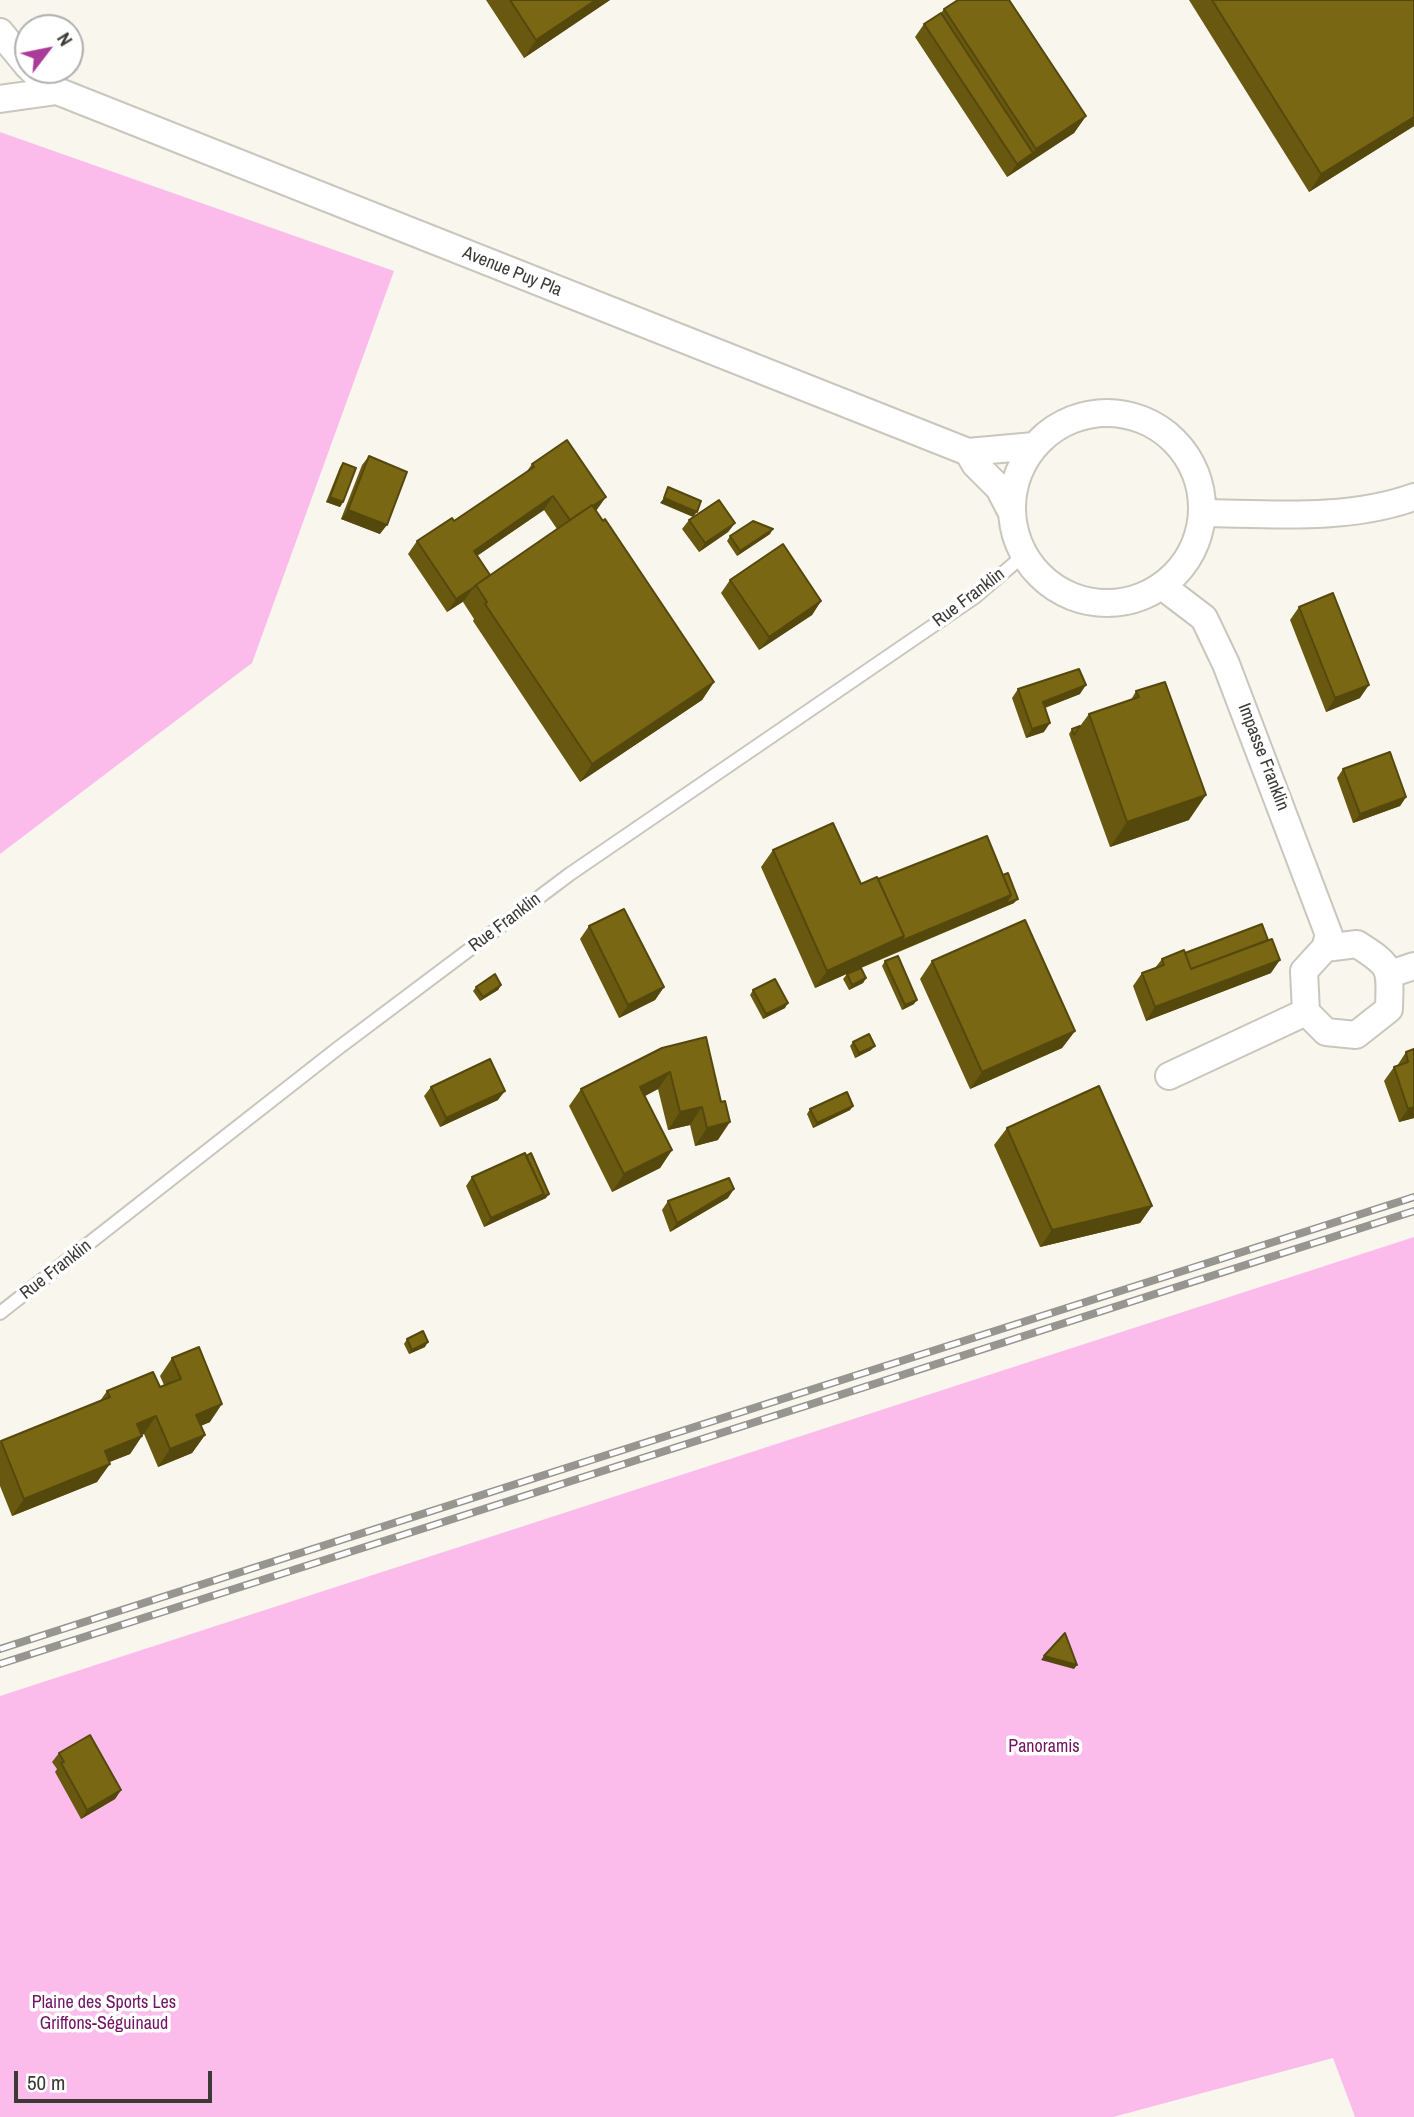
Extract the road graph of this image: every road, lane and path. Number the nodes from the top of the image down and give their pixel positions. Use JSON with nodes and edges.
{"nodes":[{"id":1,"x":0,"y":32,"type":"edge"},
{"id":2,"x":14,"y":49,"type":"edge"},
{"id":3,"x":49,"y":84,"type":"edge"},
{"id":4,"x":57,"y":91,"type":"junction"},
{"id":5,"x":0,"y":99,"type":"edge"},
{"id":6,"x":1034,"y":446,"type":"junction"},
{"id":7,"x":968,"y":452,"type":"junction"},
{"id":8,"x":1414,"y":497,"type":"edge"},
{"id":9,"x":1012,"y":513,"type":"junction"},
{"id":10,"x":1203,"y":513,"type":"junction"},
{"id":11,"x":1024,"y":555,"type":"junction"},
{"id":12,"x":1162,"y":586,"type":"junction"},
{"id":13,"x":1325,"y":948,"type":"junction"},
{"id":14,"x":1402,"y":970,"type":"edge"},
{"id":15,"x":1306,"y":1012,"type":"junction"},
{"id":16,"x":1168,"y":1076,"type":"dead end"},
{"id":17,"x":0,"y":1313,"type":"edge"}],
"edges":[{"from":1,"to":2,"type":"street"},
{"from":3,"to":4,"type":"street","name":"Avenue Puy Pla"},
{"from":4,"to":5,"type":"street","name":"Avenue Puy Pla"},
{"from":4,"to":7,"type":"street","name":"Avenue Puy Pla"},
{"from":6,"to":7,"type":"street","name":"Avenue Puy Pla"},
{"from":6,"to":9,"type":"street"},
{"from":6,"to":10,"type":"street"},
{"from":7,"to":9,"type":"street","name":"Avenue Puy Pla"},
{"from":8,"to":10,"type":"street"},
{"from":9,"to":11,"type":"street"},
{"from":10,"to":12,"type":"street"},
{"from":11,"to":12,"type":"street"},
{"from":11,"to":17,"type":"lane","name":"Rue Franklin"},
{"from":12,"to":13,"type":"street","name":"Impasse Franklin"},
{"from":13,"to":14,"type":"street"},
{"from":13,"to":15,"type":"street"},
{"from":14,"to":15,"type":"street"},
{"from":15,"to":16,"type":"street"}]}
